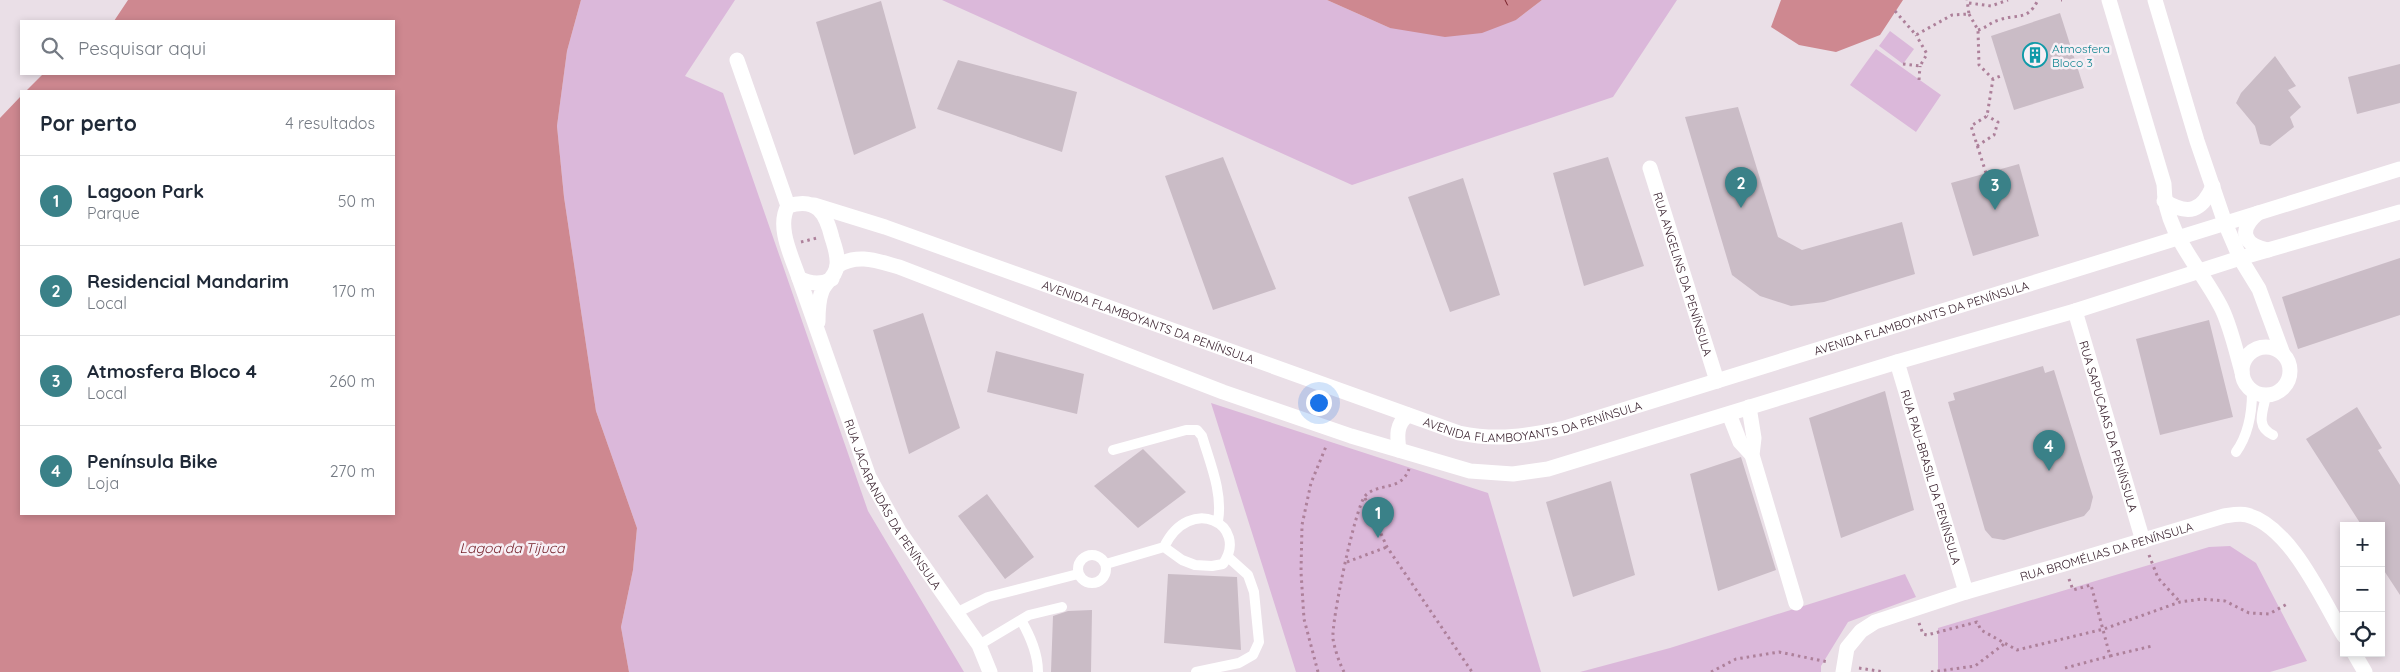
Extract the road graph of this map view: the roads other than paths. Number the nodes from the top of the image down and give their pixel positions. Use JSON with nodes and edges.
{"nodes":[{"id":1,"x":2109,"y":0,"type":"edge"},
{"id":2,"x":2155,"y":0,"type":"edge"},
{"id":3,"x":737,"y":60,"type":"dead end"},
{"id":4,"x":1650,"y":168,"type":"dead end"},
{"id":5,"x":2400,"y":169,"type":"edge"},
{"id":6,"x":2213,"y":186,"type":"junction"},
{"id":7,"x":2164,"y":201,"type":"junction"},
{"id":8,"x":788,"y":206,"type":"junction"},
{"id":9,"x":814,"y":206,"type":"junction"},
{"id":10,"x":2400,"y":212,"type":"edge"},
{"id":11,"x":2258,"y":213,"type":"junction"},
{"id":12,"x":2225,"y":223,"type":"junction"},
{"id":13,"x":2177,"y":238,"type":"junction"},
{"id":14,"x":2268,"y":250,"type":"junction"},
{"id":15,"x":2240,"y":258,"type":"junction"},
{"id":16,"x":2199,"y":270,"type":"junction"},
{"id":17,"x":835,"y":272,"type":"junction"},
{"id":18,"x":799,"y":278,"type":"junction"},
{"id":19,"x":2074,"y":311,"type":"junction"},
{"id":20,"x":817,"y":326,"type":"junction"},
{"id":21,"x":2283,"y":354,"type":"junction"},
{"id":22,"x":1897,"y":362,"type":"junction"},
{"id":23,"x":2242,"y":372,"type":"junction"},
{"id":24,"x":1717,"y":381,"type":"junction"},
{"id":25,"x":2259,"y":394,"type":"junction"},
{"id":26,"x":1749,"y":407,"type":"junction"},
{"id":27,"x":1408,"y":414,"type":"junction"},
{"id":28,"x":1728,"y":414,"type":"junction"},
{"id":29,"x":2273,"y":436,"type":"dead end"},
{"id":30,"x":1113,"y":450,"type":"dead end"},
{"id":31,"x":1406,"y":452,"type":"junction"},
{"id":32,"x":2236,"y":452,"type":"dead end"},
{"id":33,"x":1752,"y":455,"type":"junction"},
{"id":34,"x":1218,"y":521,"type":"junction"},
{"id":35,"x":2142,"y":541,"type":"junction"},
{"id":36,"x":1164,"y":547,"type":"junction"},
{"id":37,"x":1228,"y":557,"type":"junction"},
{"id":38,"x":1106,"y":564,"type":"junction"},
{"id":39,"x":1078,"y":574,"type":"junction"},
{"id":40,"x":1966,"y":592,"type":"junction"},
{"id":41,"x":1796,"y":603,"type":"dead end"},
{"id":42,"x":1062,"y":607,"type":"dead end"},
{"id":43,"x":958,"y":612,"type":"junction"},
{"id":44,"x":1021,"y":620,"type":"junction"},
{"id":45,"x":2340,"y":629,"type":"edge"},
{"id":46,"x":979,"y":645,"type":"junction"},
{"id":47,"x":2356,"y":657,"type":"edge"},
{"id":48,"x":1843,"y":668,"type":"edge"},
{"id":49,"x":990,"y":672,"type":"edge"},
{"id":50,"x":1038,"y":672,"type":"edge"},
{"id":51,"x":1196,"y":672,"type":"edge"},
{"id":52,"x":2365,"y":672,"type":"edge"}],
"edges":[{"from":1,"to":7,"type":"street"},
{"from":2,"to":6,"type":"street"},
{"from":3,"to":8,"type":"street","name":"RUA JACARANDÁS DA PENÍNSULA"},
{"from":4,"to":24,"type":"street","name":"RUA ANGELINS DA PENÍNSULA"},
{"from":5,"to":11,"type":"street","name":"AVENIDA FLAMBOYANTS DA PENÍNSULA"},
{"from":6,"to":7,"type":"street"},
{"from":6,"to":12,"type":"street"},
{"from":7,"to":13,"type":"street"},
{"from":8,"to":9,"type":"street"},
{"from":8,"to":18,"type":"street","name":"RUA JACARANDÁS DA PENÍNSULA"},
{"from":9,"to":17,"type":"street"},
{"from":9,"to":27,"type":"street","name":"AVENIDA FLAMBOYANTS DA PENÍNSULA"},
{"from":10,"to":14,"type":"street"},
{"from":11,"to":12,"type":"street","name":"AVENIDA FLAMBOYANTS DA PENÍNSULA"},
{"from":11,"to":14,"type":"street"},
{"from":12,"to":13,"type":"street","name":"AVENIDA FLAMBOYANTS DA PENÍNSULA"},
{"from":12,"to":15,"type":"street"},
{"from":13,"to":16,"type":"street"},
{"from":13,"to":24,"type":"street","name":"AVENIDA FLAMBOYANTS DA PENÍNSULA"},
{"from":14,"to":15,"type":"street"},
{"from":15,"to":16,"type":"street"},
{"from":15,"to":21,"type":"street"},
{"from":16,"to":19,"type":"street"},
{"from":16,"to":23,"type":"street"},
{"from":17,"to":18,"type":"street"},
{"from":17,"to":20,"type":"street","name":"RUA JACARANDÁS DA PENÍNSULA"},
{"from":17,"to":31,"type":"street"},
{"from":18,"to":20,"type":"street","name":"RUA JACARANDÁS DA PENÍNSULA"},
{"from":19,"to":22,"type":"street"},
{"from":19,"to":35,"type":"street","name":"RUA SAPUCAIAS DA PENÍNSULA"},
{"from":20,"to":43,"type":"street","name":"RUA JACARANDÁS DA PENÍNSULA"},
{"from":21,"to":23,"type":"street"},
{"from":21,"to":25,"type":"street"},
{"from":22,"to":26,"type":"street"},
{"from":22,"to":40,"type":"street","name":"RUA PAU-BRASIL DA PENÍNSULA"},
{"from":23,"to":25,"type":"street"},
{"from":24,"to":27,"type":"street","name":"AVENIDA FLAMBOYANTS DA PENÍNSULA"},
{"from":25,"to":29,"type":"lane"},
{"from":25,"to":32,"type":"lane"},
{"from":26,"to":28,"type":"street"},
{"from":26,"to":33,"type":"street"},
{"from":27,"to":31,"type":"street"},
{"from":28,"to":31,"type":"street"},
{"from":28,"to":33,"type":"street"},
{"from":30,"to":34,"type":"lane"},
{"from":33,"to":41,"type":"street"},
{"from":34,"to":36,"type":"lane"},
{"from":34,"to":37,"type":"lane"},
{"from":35,"to":40,"type":"street","name":"RUA BROMÉLIAS DA PENÍNSULA"},
{"from":35,"to":45,"type":"street","name":"RUA BROMÉLIAS DA PENÍNSULA"},
{"from":36,"to":37,"type":"lane"},
{"from":36,"to":38,"type":"lane"},
{"from":37,"to":51,"type":"lane"},
{"from":38,"to":39,"type":"lane"},
{"from":38,"to":39,"type":"lane"},
{"from":39,"to":43,"type":"lane"},
{"from":40,"to":48,"type":"street","name":"RUA BROMÉLIAS DA PENÍNSULA"},
{"from":42,"to":44,"type":"lane"},
{"from":43,"to":46,"type":"street","name":"RUA JACARANDÁS DA PENÍNSULA"},
{"from":44,"to":46,"type":"lane"},
{"from":44,"to":50,"type":"lane"},
{"from":46,"to":49,"type":"street","name":"RUA JACARANDÁS DA PENÍNSULA"},
{"from":47,"to":52,"type":"street"}]}
